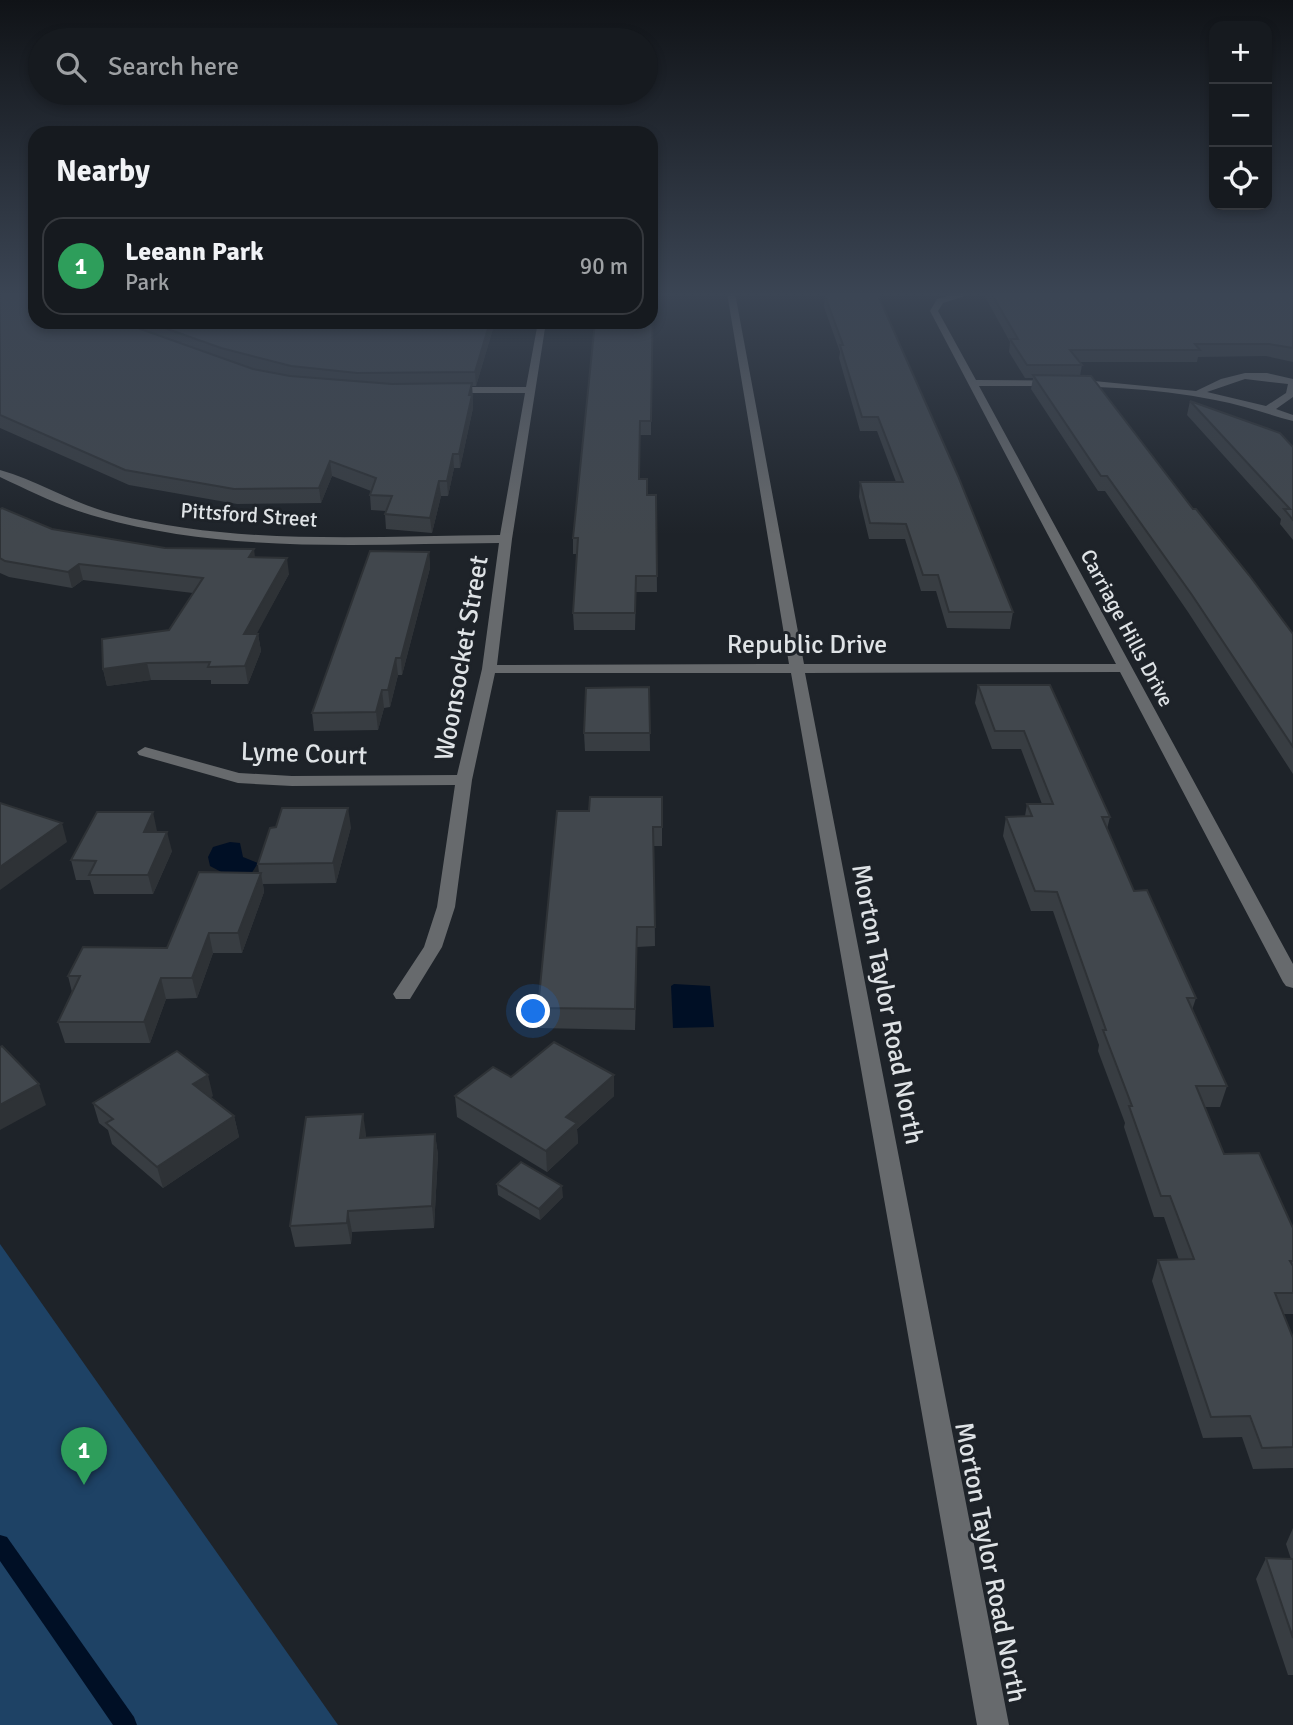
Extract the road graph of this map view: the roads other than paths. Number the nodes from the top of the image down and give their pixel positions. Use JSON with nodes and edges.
{"nodes":[{"id":1,"x":534,"y":374,"type":"edge"},
{"id":2,"x":744,"y":374,"type":"edge"},
{"id":3,"x":967,"y":374,"type":"edge"},
{"id":4,"x":1293,"y":382,"type":"edge"},
{"id":5,"x":972,"y":383,"type":"junction"},
{"id":6,"x":437,"y":390,"type":"edge"},
{"id":7,"x":531,"y":390,"type":"junction"},
{"id":8,"x":1200,"y":392,"type":"junction"},
{"id":9,"x":1269,"y":409,"type":"junction"},
{"id":10,"x":1293,"y":418,"type":"edge"},
{"id":11,"x":0,"y":473,"type":"edge"},
{"id":12,"x":506,"y":539,"type":"junction"},
{"id":13,"x":797,"y":668,"type":"junction"},
{"id":14,"x":1125,"y":668,"type":"junction"},
{"id":15,"x":489,"y":669,"type":"junction"},
{"id":16,"x":145,"y":752,"type":"dead end"},
{"id":17,"x":464,"y":779,"type":"junction"},
{"id":18,"x":1293,"y":982,"type":"edge"},
{"id":19,"x":403,"y":994,"type":"dead end"},
{"id":20,"x":993,"y":1725,"type":"edge"}],
"edges":[{"from":1,"to":7,"type":"street","name":"Woonsocket Street"},
{"from":2,"to":13,"type":"street","name":"Morton Taylor Road North"},
{"from":3,"to":5,"type":"street","name":"Carriage Hills Drive"},
{"from":4,"to":8,"type":"street"},
{"from":4,"to":9,"type":"street"},
{"from":5,"to":8,"type":"street"},
{"from":5,"to":14,"type":"street","name":"Carriage Hills Drive"},
{"from":6,"to":7,"type":"street"},
{"from":7,"to":12,"type":"street","name":"Woonsocket Street"},
{"from":8,"to":9,"type":"street"},
{"from":9,"to":10,"type":"street"},
{"from":11,"to":12,"type":"street","name":"Pittsford Street"},
{"from":12,"to":15,"type":"street","name":"Woonsocket Street"},
{"from":13,"to":14,"type":"street","name":"Republic Drive"},
{"from":13,"to":15,"type":"street","name":"Republic Drive"},
{"from":13,"to":20,"type":"street","name":"Morton Taylor Road North"},
{"from":14,"to":18,"type":"street","name":"Carriage Hills Drive"},
{"from":15,"to":17,"type":"street","name":"Woonsocket Street"},
{"from":16,"to":17,"type":"street","name":"Lyme Court"},
{"from":17,"to":19,"type":"street","name":"Woonsocket Street"}]}
